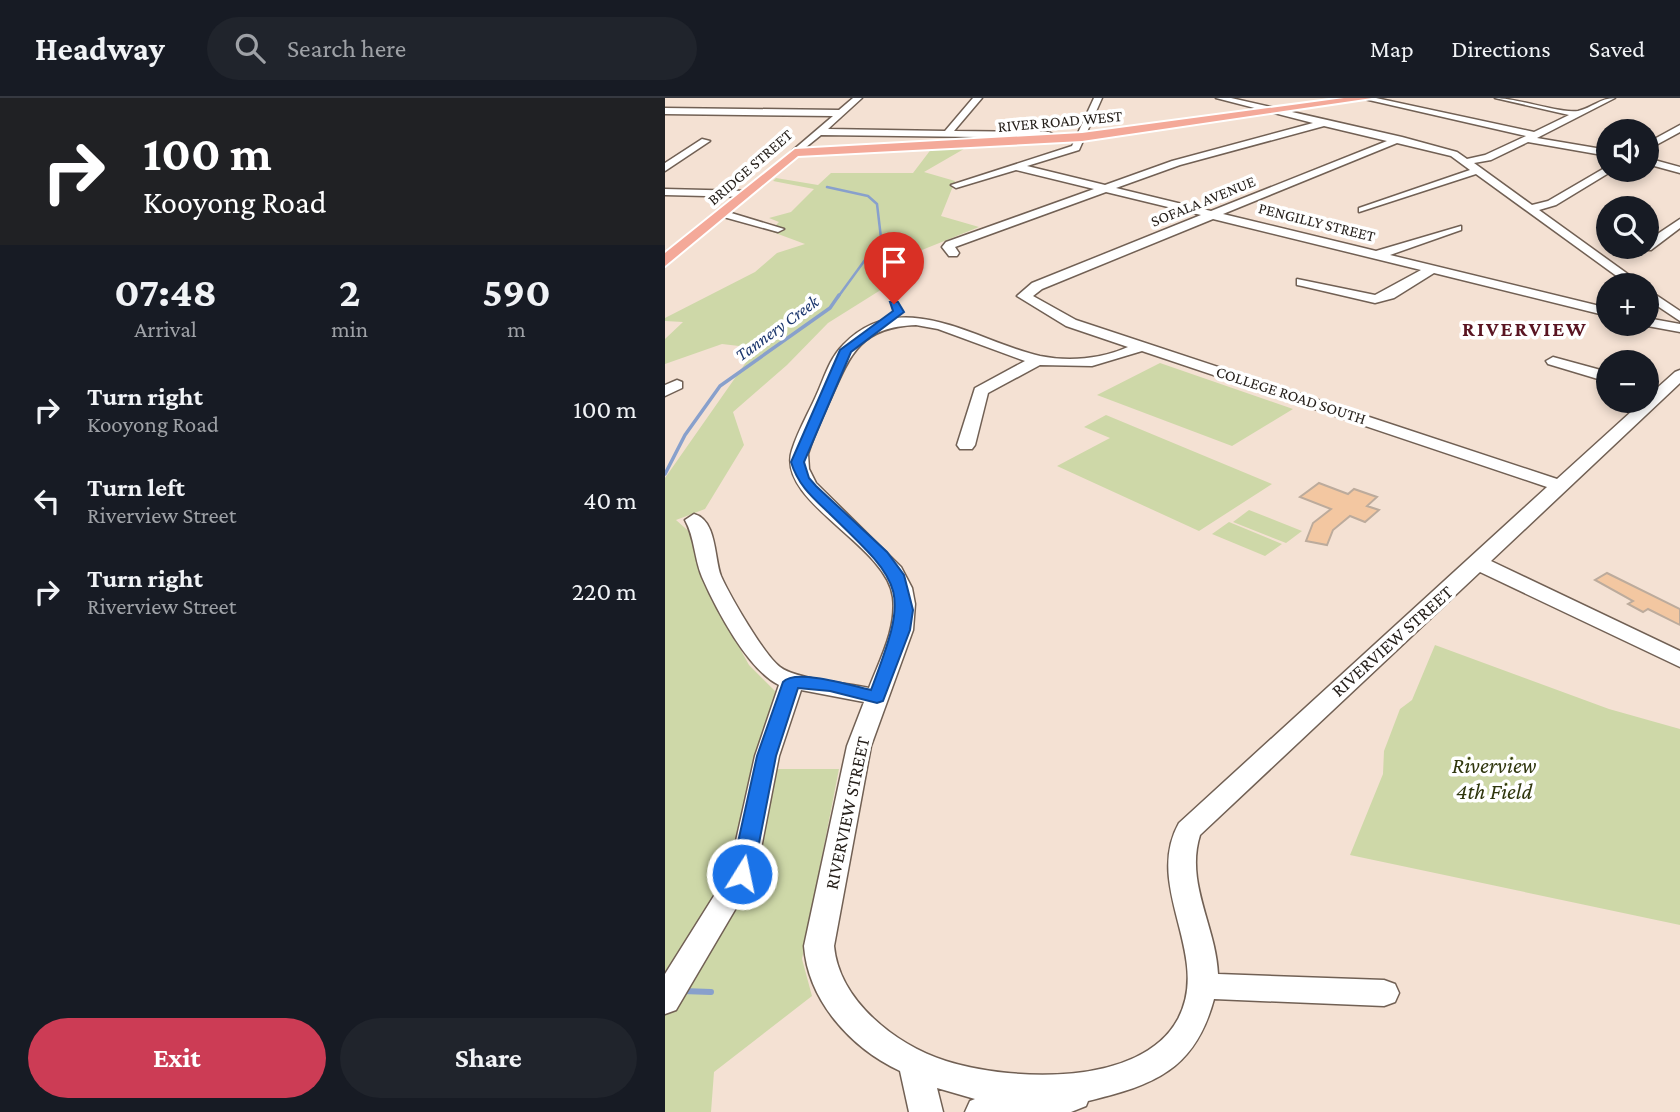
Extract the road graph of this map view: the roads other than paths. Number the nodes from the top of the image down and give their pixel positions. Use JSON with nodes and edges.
{"nodes":[{"id":1,"x":858,"y":98,"type":"edge"},
{"id":2,"x":978,"y":98,"type":"edge"},
{"id":3,"x":1098,"y":98,"type":"edge"},
{"id":4,"x":1220,"y":98,"type":"edge"},
{"id":5,"x":1366,"y":98,"type":"edge"},
{"id":6,"x":1499,"y":98,"type":"edge"},
{"id":7,"x":1611,"y":98,"type":"edge"},
{"id":8,"x":1274,"y":110,"type":"junction"},
{"id":9,"x":665,"y":111,"type":"edge"},
{"id":10,"x":839,"y":113,"type":"junction"},
{"id":11,"x":1579,"y":114,"type":"junction"},
{"id":12,"x":1326,"y":122,"type":"junction"},
{"id":13,"x":1680,"y":128,"type":"edge"},
{"id":14,"x":817,"y":132,"type":"junction"},
{"id":15,"x":946,"y":135,"type":"junction"},
{"id":16,"x":1049,"y":135,"type":"dead end"},
{"id":17,"x":1082,"y":137,"type":"junction"},
{"id":18,"x":1531,"y":137,"type":"junction"},
{"id":19,"x":993,"y":139,"type":"junction"},
{"id":20,"x":1399,"y":139,"type":"junction"},
{"id":21,"x":1659,"y":140,"type":"edge"},
{"id":22,"x":701,"y":144,"type":"dead end"},
{"id":23,"x":1596,"y":151,"type":"edge"},
{"id":24,"x":795,"y":153,"type":"junction"},
{"id":25,"x":1465,"y":162,"type":"junction"},
{"id":26,"x":1659,"y":164,"type":"edge"},
{"id":27,"x":1017,"y":167,"type":"junction"},
{"id":28,"x":665,"y":168,"type":"edge"},
{"id":29,"x":1680,"y":170,"type":"edge"},
{"id":30,"x":1476,"y":171,"type":"junction"},
{"id":31,"x":1596,"y":176,"type":"edge"},
{"id":32,"x":956,"y":185,"type":"dead end"},
{"id":33,"x":1104,"y":188,"type":"junction"},
{"id":34,"x":665,"y":192,"type":"edge"},
{"id":35,"x":747,"y":194,"type":"junction"},
{"id":36,"x":1530,"y":209,"type":"junction"},
{"id":37,"x":1363,"y":210,"type":"dead end"},
{"id":38,"x":724,"y":214,"type":"junction"},
{"id":39,"x":1212,"y":215,"type":"junction"},
{"id":40,"x":1680,"y":222,"type":"edge"},
{"id":41,"x":1457,"y":228,"type":"dead end"},
{"id":42,"x":779,"y":229,"type":"dead end"},
{"id":43,"x":1659,"y":237,"type":"edge"},
{"id":44,"x":953,"y":253,"type":"dead end"},
{"id":45,"x":1377,"y":255,"type":"junction"},
{"id":46,"x":1626,"y":259,"type":"edge"},
{"id":47,"x":665,"y":261,"type":"edge"},
{"id":48,"x":1612,"y":267,"type":"junction"},
{"id":49,"x":1432,"y":269,"type":"junction"},
{"id":50,"x":1620,"y":273,"type":"edge"},
{"id":51,"x":1302,"y":282,"type":"dead end"},
{"id":52,"x":1025,"y":297,"type":"joint"},
{"id":53,"x":1659,"y":301,"type":"edge"},
{"id":54,"x":1596,"y":309,"type":"edge"},
{"id":55,"x":1680,"y":317,"type":"edge"},
{"id":56,"x":927,"y":321,"type":"junction"},
{"id":57,"x":1659,"y":324,"type":"edge"},
{"id":58,"x":873,"y":328,"type":"junction"},
{"id":59,"x":1680,"y":328,"type":"edge"},
{"id":60,"x":1142,"y":346,"type":"junction"},
{"id":61,"x":1037,"y":360,"type":"junction"},
{"id":62,"x":1553,"y":361,"type":"dead end"},
{"id":63,"x":1596,"y":374,"type":"edge"},
{"id":64,"x":1680,"y":375,"type":"edge"},
{"id":65,"x":1659,"y":387,"type":"edge"},
{"id":66,"x":1632,"y":413,"type":"edge"},
{"id":67,"x":967,"y":445,"type":"dead end"},
{"id":68,"x":1561,"y":486,"type":"junction"},
{"id":69,"x":694,"y":520,"type":"dead end"},
{"id":70,"x":1478,"y":563,"type":"junction"},
{"id":71,"x":1680,"y":660,"type":"edge"},
{"id":72,"x":792,"y":682,"type":"junction"},
{"id":73,"x":877,"y":697,"type":"junction"},
{"id":74,"x":1203,"y":986,"type":"junction"},
{"id":75,"x":1384,"y":993,"type":"dead end"},
{"id":76,"x":665,"y":1001,"type":"edge"},
{"id":77,"x":914,"y":1063,"type":"junction"},
{"id":78,"x":1089,"y":1088,"type":"junction"},
{"id":79,"x":926,"y":1112,"type":"edge"},
{"id":80,"x":982,"y":1112,"type":"edge"}],
"edges":[{"from":1,"to":10,"type":"street","name":"BRIDGE STREET"},
{"from":2,"to":15,"type":"street"},
{"from":3,"to":17,"type":"street"},
{"from":4,"to":8,"type":"street"},
{"from":5,"to":8,"type":"main road","name":"RIVER ROAD WEST"},
{"from":5,"to":18,"type":"street"},
{"from":6,"to":11,"type":"street"},
{"from":7,"to":11,"type":"street"},
{"from":8,"to":12,"type":"street"},
{"from":8,"to":17,"type":"main road","name":"RIVER ROAD WEST"},
{"from":9,"to":10,"type":"street"},
{"from":10,"to":14,"type":"street","name":"BRIDGE STREET"},
{"from":11,"to":18,"type":"street"},
{"from":12,"to":20,"type":"street"},
{"from":12,"to":33,"type":"street"},
{"from":13,"to":21,"type":"street"},
{"from":14,"to":15,"type":"street"},
{"from":14,"to":24,"type":"street","name":"BRIDGE STREET"},
{"from":15,"to":19,"type":"street"},
{"from":16,"to":19,"type":"street"},
{"from":17,"to":19,"type":"main road","name":"RIVER ROAD WEST"},
{"from":17,"to":27,"type":"street"},
{"from":18,"to":23,"type":"street"},
{"from":18,"to":25,"type":"street"},
{"from":19,"to":24,"type":"main road","name":"RIVER ROAD WEST"},
{"from":20,"to":25,"type":"street"},
{"from":20,"to":39,"type":"street","name":"SOFALA AVENUE"},
{"from":22,"to":28,"type":"street"},
{"from":24,"to":35,"type":"main road","name":"BRIDGE STREET"},
{"from":25,"to":30,"type":"street"},
{"from":26,"to":29,"type":"street"},
{"from":27,"to":32,"type":"street"},
{"from":27,"to":33,"type":"street","name":"PENGILLY STREET"},
{"from":30,"to":36,"type":"street"},
{"from":30,"to":37,"type":"street"},
{"from":31,"to":36,"type":"street"},
{"from":33,"to":39,"type":"street","name":"PENGILLY STREET"},
{"from":33,"to":44,"type":"street"},
{"from":34,"to":35,"type":"street"},
{"from":35,"to":38,"type":"main road","name":"BRIDGE STREET"},
{"from":36,"to":48,"type":"street"},
{"from":38,"to":42,"type":"street"},
{"from":38,"to":47,"type":"main road","name":"BRIDGE STREET"},
{"from":39,"to":45,"type":"street","name":"PENGILLY STREET"},
{"from":39,"to":52,"type":"street","name":"SOFALA AVENUE"},
{"from":40,"to":43,"type":"street"},
{"from":41,"to":45,"type":"street"},
{"from":45,"to":49,"type":"street","name":"PENGILLY STREET"},
{"from":46,"to":48,"type":"street"},
{"from":48,"to":50,"type":"street"},
{"from":49,"to":51,"type":"street"},
{"from":49,"to":54,"type":"street","name":"PENGILLY STREET"},
{"from":52,"to":60,"type":"street","name":"COLLEGE ROAD SOUTH"},
{"from":53,"to":55,"type":"street"},
{"from":56,"to":58,"type":"street","name":"RIVERVIEW STREET"},
{"from":56,"to":58,"type":"street","name":"RIVERVIEW STREET"},
{"from":56,"to":61,"type":"street","name":"RIVERVIEW STREET"},
{"from":57,"to":59,"type":"street"},
{"from":58,"to":73,"type":"street","name":"RIVERVIEW STREET"},
{"from":60,"to":61,"type":"street","name":"RIVERVIEW STREET"},
{"from":60,"to":68,"type":"street","name":"COLLEGE ROAD SOUTH"},
{"from":61,"to":67,"type":"street"},
{"from":62,"to":63,"type":"street"},
{"from":64,"to":65,"type":"street","name":"RIVERVIEW STREET"},
{"from":66,"to":68,"type":"street","name":"RIVERVIEW STREET"},
{"from":68,"to":70,"type":"street","name":"RIVERVIEW STREET"},
{"from":69,"to":72,"type":"street"},
{"from":70,"to":71,"type":"street"},
{"from":70,"to":74,"type":"street","name":"RIVERVIEW STREET"},
{"from":72,"to":73,"type":"street"},
{"from":72,"to":76,"type":"street"},
{"from":73,"to":77,"type":"street","name":"RIVERVIEW STREET"},
{"from":74,"to":75,"type":"street"},
{"from":74,"to":78,"type":"street","name":"RIVERVIEW STREET"},
{"from":77,"to":78,"type":"street","name":"RIVERVIEW STREET"},
{"from":77,"to":79,"type":"street"},
{"from":78,"to":80,"type":"street","name":"RIVERVIEW STREET"}]}
